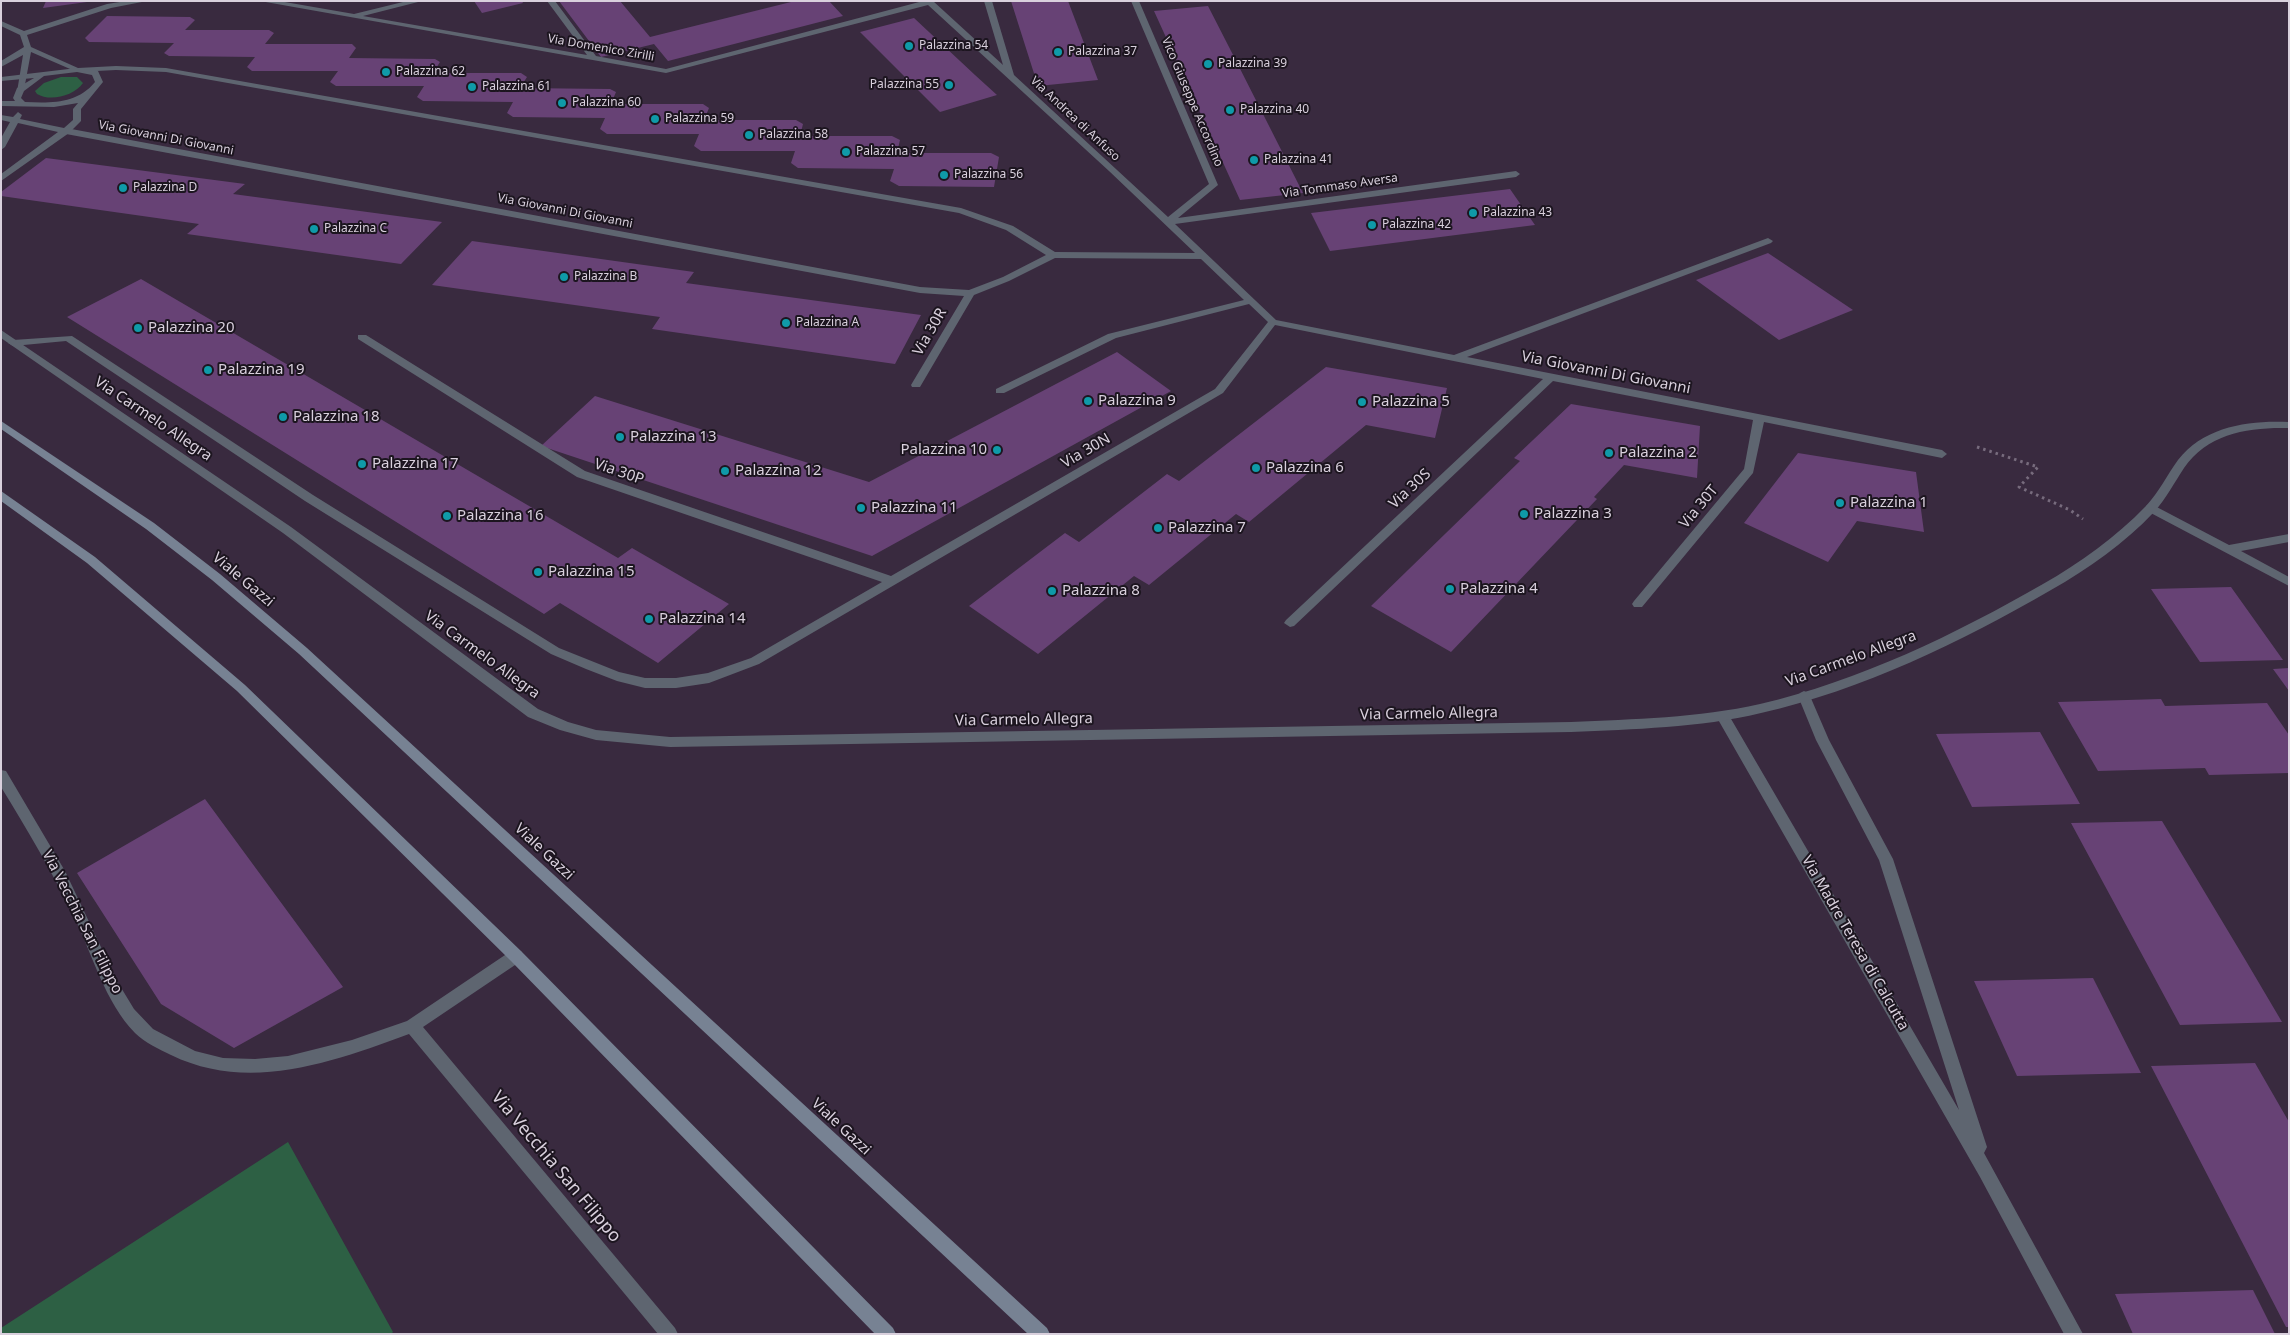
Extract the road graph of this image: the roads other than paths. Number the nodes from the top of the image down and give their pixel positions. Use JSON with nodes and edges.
{"nodes":[{"id":1,"x":143,"y":1,"type":"edge"},
{"id":2,"x":264,"y":1,"type":"edge"},
{"id":3,"x":418,"y":1,"type":"edge"},
{"id":4,"x":551,"y":1,"type":"edge"},
{"id":5,"x":988,"y":1,"type":"edge"},
{"id":6,"x":1135,"y":1,"type":"edge"},
{"id":7,"x":929,"y":2,"type":"edge"},
{"id":8,"x":352,"y":17,"type":"junction"},
{"id":9,"x":1,"y":23,"type":"edge"},
{"id":10,"x":23,"y":34,"type":"junction"},
{"id":11,"x":28,"y":48,"type":"junction"},
{"id":12,"x":593,"y":58,"type":"junction"},
{"id":13,"x":1,"y":65,"type":"edge"},
{"id":14,"x":77,"y":70,"type":"junction"},
{"id":15,"x":58,"y":72,"type":"junction"},
{"id":16,"x":22,"y":76,"type":"junction"},
{"id":17,"x":1010,"y":76,"type":"junction"},
{"id":18,"x":1,"y":79,"type":"edge"},
{"id":19,"x":20,"y":90,"type":"junction"},
{"id":20,"x":89,"y":94,"type":"junction"},
{"id":21,"x":1,"y":103,"type":"edge"},
{"id":22,"x":22,"y":103,"type":"junction"},
{"id":23,"x":1,"y":117,"type":"edge"},
{"id":24,"x":16,"y":120,"type":"junction"},
{"id":25,"x":66,"y":131,"type":"junction"},
{"id":26,"x":1,"y":147,"type":"edge"},
{"id":27,"x":1516,"y":174,"type":"dead end"},
{"id":28,"x":1,"y":178,"type":"edge"},
{"id":29,"x":1167,"y":222,"type":"junction"},
{"id":30,"x":1768,"y":241,"type":"dead end"},
{"id":31,"x":1052,"y":255,"type":"junction"},
{"id":32,"x":1204,"y":256,"type":"junction"},
{"id":33,"x":970,"y":293,"type":"junction"},
{"id":34,"x":1250,"y":301,"type":"junction"},
{"id":35,"x":1273,"y":322,"type":"junction"},
{"id":36,"x":1,"y":334,"type":"edge"},
{"id":37,"x":362,"y":337,"type":"dead end"},
{"id":38,"x":14,"y":343,"type":"junction"},
{"id":39,"x":1455,"y":358,"type":"junction"},
{"id":40,"x":1551,"y":377,"type":"junction"},
{"id":41,"x":916,"y":386,"type":"dead end"},
{"id":42,"x":1000,"y":391,"type":"dead end"},
{"id":43,"x":1759,"y":418,"type":"junction"},
{"id":44,"x":1,"y":424,"type":"edge"},
{"id":45,"x":2289,"y":424,"type":"edge"},
{"id":46,"x":1942,"y":454,"type":"road end"},
{"id":47,"x":1,"y":496,"type":"edge"},
{"id":48,"x":2151,"y":508,"type":"junction"},
{"id":49,"x":2289,"y":538,"type":"edge"},
{"id":50,"x":2229,"y":549,"type":"junction"},
{"id":51,"x":892,"y":581,"type":"junction"},
{"id":52,"x":2289,"y":582,"type":"edge"},
{"id":53,"x":1638,"y":604,"type":"dead end"},
{"id":54,"x":1290,"y":623,"type":"dead end"},
{"id":55,"x":1804,"y":696,"type":"junction"},
{"id":56,"x":1722,"y":716,"type":"junction"},
{"id":57,"x":1,"y":775,"type":"edge"},
{"id":58,"x":516,"y":956,"type":"junction"},
{"id":59,"x":412,"y":1026,"type":"junction"},
{"id":60,"x":1986,"y":1170,"type":"junction"},
{"id":61,"x":669,"y":1334,"type":"edge"},
{"id":62,"x":887,"y":1334,"type":"edge"},
{"id":63,"x":1041,"y":1334,"type":"edge"},
{"id":64,"x":2074,"y":1334,"type":"edge"}],
"edges":[{"from":1,"to":10,"type":"street"},
{"from":2,"to":8,"type":"street","name":"Via Domenico Zirilli"},
{"from":3,"to":8,"type":"street"},
{"from":4,"to":12,"type":"street"},
{"from":5,"to":17,"type":"street"},
{"from":6,"to":29,"type":"street","name":"Vico Giuseppe Accordino"},
{"from":7,"to":12,"type":"street","name":"Via Domenico Zirilli"},
{"from":7,"to":17,"type":"street","name":"Via Andrea di Anfuso"},
{"from":8,"to":12,"type":"street","name":"Via Domenico Zirilli"},
{"from":9,"to":10,"type":"street"},
{"from":10,"to":11,"type":"street"},
{"from":11,"to":13,"type":"street"},
{"from":11,"to":14,"type":"street"},
{"from":11,"to":16,"type":"street"},
{"from":14,"to":15,"type":"street"},
{"from":14,"to":20,"type":"street"},
{"from":14,"to":31,"type":"street"},
{"from":15,"to":16,"type":"street"},
{"from":15,"to":19,"type":"street"},
{"from":16,"to":18,"type":"street"},
{"from":16,"to":19,"type":"street"},
{"from":17,"to":29,"type":"street","name":"Via Andrea di Anfuso"},
{"from":19,"to":22,"type":"street"},
{"from":20,"to":22,"type":"street"},
{"from":20,"to":25,"type":"street"},
{"from":21,"to":22,"type":"street"},
{"from":22,"to":24,"type":"street"},
{"from":23,"to":24,"type":"street","name":"Via Giovanni Di Giovanni"},
{"from":24,"to":25,"type":"street","name":"Via Giovanni Di Giovanni"},
{"from":24,"to":26,"type":"street"},
{"from":25,"to":28,"type":"street"},
{"from":25,"to":33,"type":"street","name":"Via Giovanni Di Giovanni"},
{"from":27,"to":29,"type":"street","name":"Via Tommaso Aversa"},
{"from":29,"to":32,"type":"street","name":"Via Andrea di Anfuso"},
{"from":30,"to":39,"type":"street"},
{"from":31,"to":32,"type":"street","name":"Via Giovanni Di Giovanni"},
{"from":31,"to":33,"type":"street","name":"Via Giovanni Di Giovanni"},
{"from":32,"to":34,"type":"street"},
{"from":33,"to":41,"type":"street","name":"Via 30R"},
{"from":34,"to":35,"type":"street"},
{"from":34,"to":42,"type":"street"},
{"from":35,"to":39,"type":"street","name":"Via Giovanni Di Giovanni"},
{"from":35,"to":51,"type":"street","name":"Via 30N"},
{"from":36,"to":38,"type":"street","name":"Via Carmelo Allegra"},
{"from":37,"to":51,"type":"street","name":"Via 30P"},
{"from":38,"to":51,"type":"street","name":"Via Carmelo Allegra"},
{"from":38,"to":56,"type":"street","name":"Via Carmelo Allegra"},
{"from":39,"to":40,"type":"street","name":"Via Giovanni Di Giovanni"},
{"from":40,"to":43,"type":"street","name":"Via Giovanni Di Giovanni"},
{"from":40,"to":54,"type":"street","name":"Via 30S"},
{"from":43,"to":46,"type":"street","name":"Via Giovanni Di Giovanni"},
{"from":43,"to":53,"type":"street","name":"Via 30T"},
{"from":44,"to":63,"type":"main road","name":"Viale Gazzi"},
{"from":45,"to":48,"type":"street","name":"Via Carmelo Allegra"},
{"from":47,"to":58,"type":"main road"},
{"from":48,"to":50,"type":"street"},
{"from":48,"to":55,"type":"street","name":"Via Carmelo Allegra"},
{"from":49,"to":50,"type":"street"},
{"from":50,"to":52,"type":"street"},
{"from":55,"to":56,"type":"street","name":"Via Carmelo Allegra"},
{"from":55,"to":60,"type":"street","name":"Via Madre Teresa di Calcutta"},
{"from":56,"to":60,"type":"street","name":"Via Madre Teresa di Calcutta"},
{"from":57,"to":59,"type":"street","name":"Via Vecchia San Filippo"},
{"from":58,"to":59,"type":"street","name":"Via Vecchia San Filippo"},
{"from":58,"to":62,"type":"main road"},
{"from":59,"to":61,"type":"street","name":"Via Vecchia San Filippo"},
{"from":60,"to":64,"type":"street","name":"Via Madre Teresa di Calcutta"}]}
